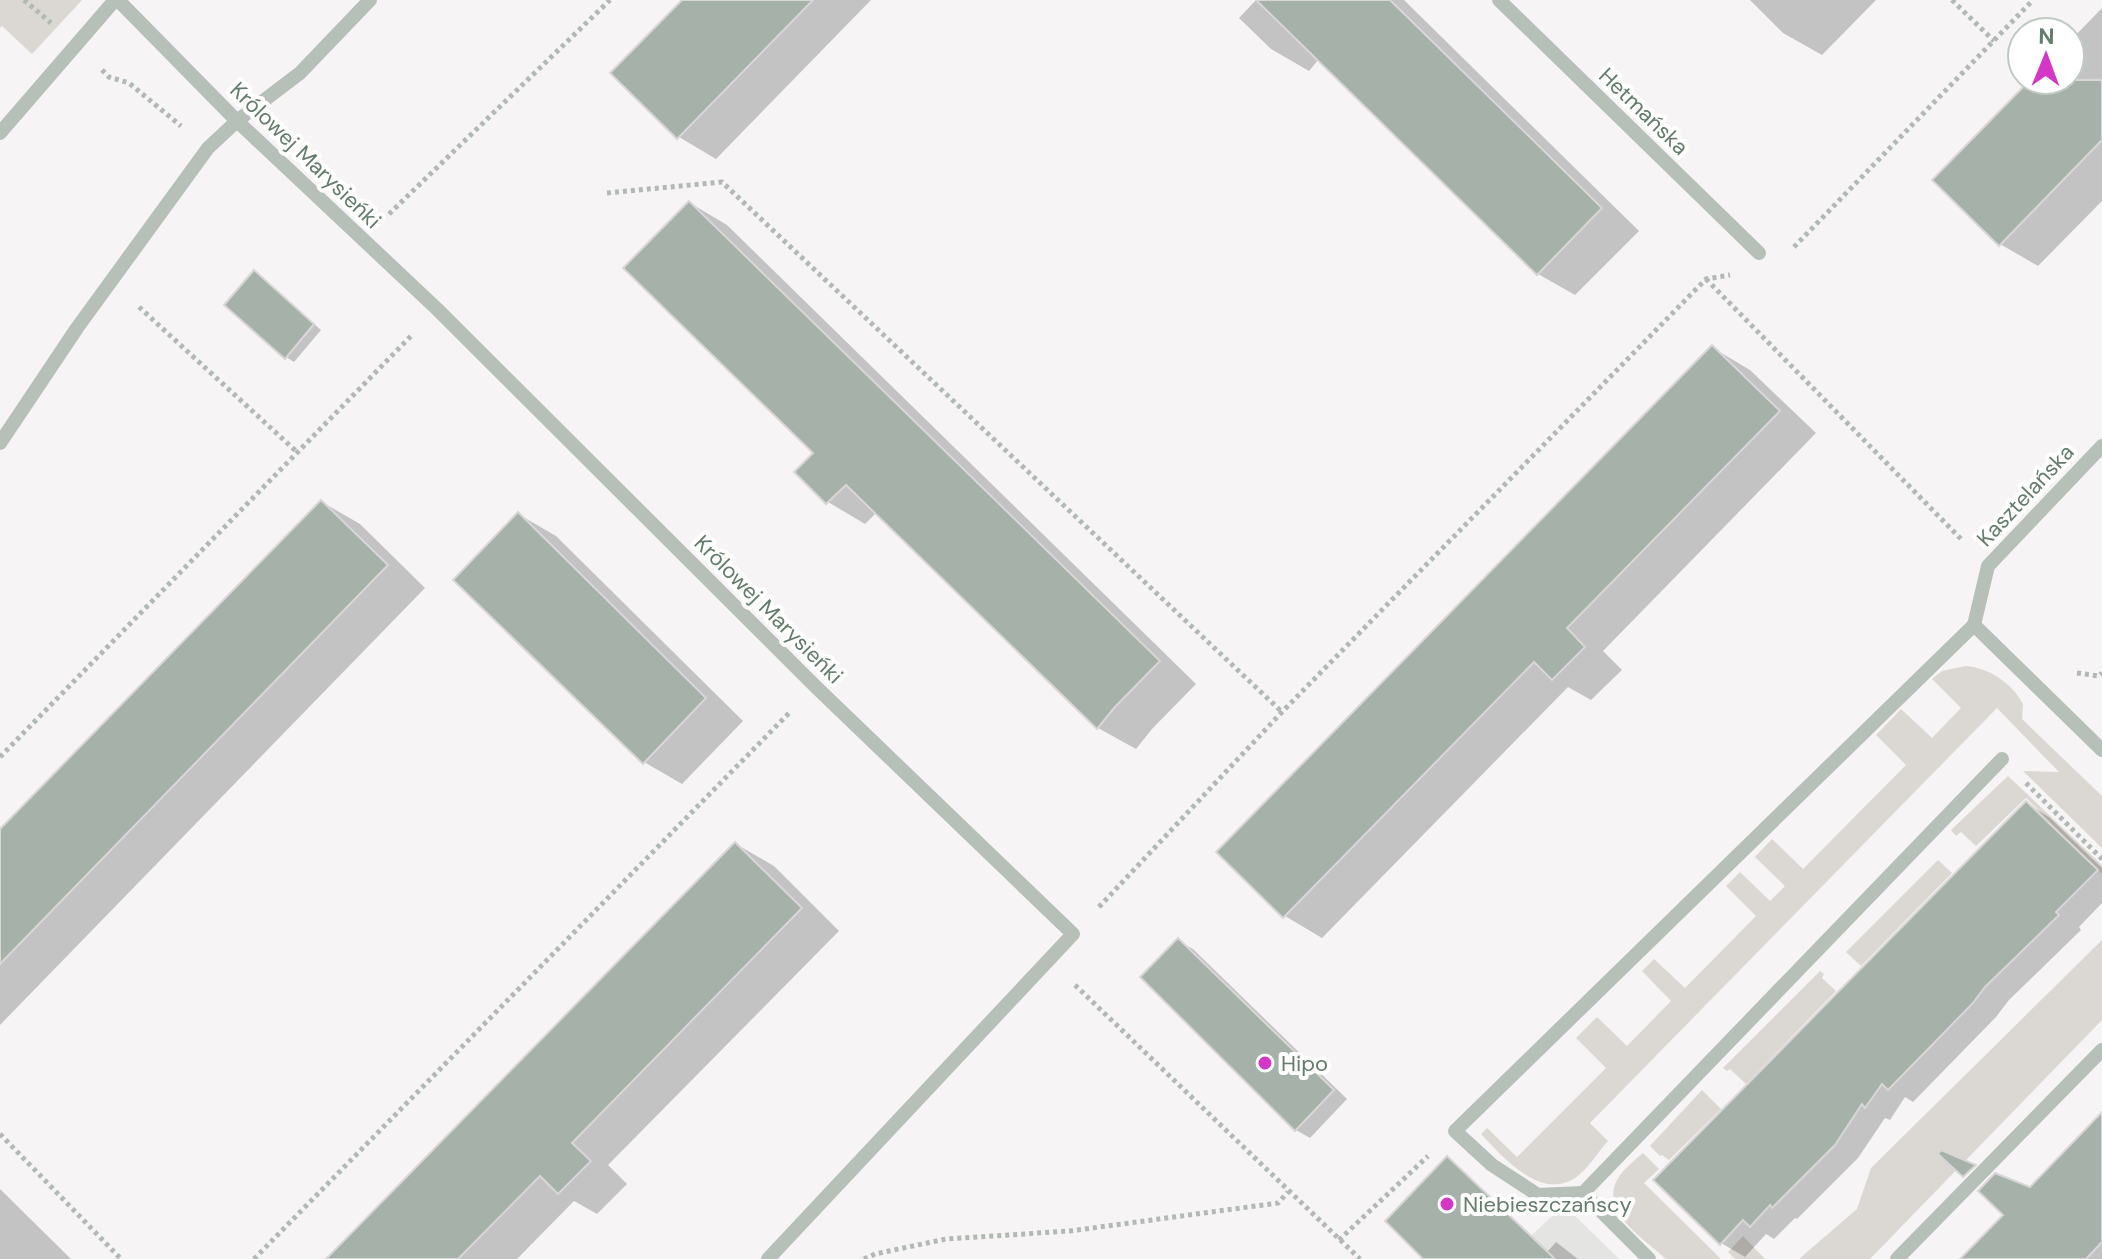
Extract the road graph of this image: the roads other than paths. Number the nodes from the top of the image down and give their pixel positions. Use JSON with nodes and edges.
{"nodes":[{"id":1,"x":117,"y":0,"type":"edge"},
{"id":2,"x":370,"y":0,"type":"edge"},
{"id":3,"x":1499,"y":0,"type":"edge"},
{"id":4,"x":237,"y":121,"type":"junction"},
{"id":5,"x":0,"y":133,"type":"edge"},
{"id":6,"x":1759,"y":253,"type":"dead end"},
{"id":7,"x":0,"y":443,"type":"edge"},
{"id":8,"x":2102,"y":446,"type":"edge"},
{"id":9,"x":1974,"y":625,"type":"junction"},
{"id":10,"x":2102,"y":750,"type":"edge"},
{"id":11,"x":2002,"y":759,"type":"road end"},
{"id":12,"x":2102,"y":1050,"type":"edge"},
{"id":13,"x":1583,"y":1193,"type":"junction"},
{"id":14,"x":768,"y":1259,"type":"edge"},
{"id":15,"x":1649,"y":1259,"type":"edge"},
{"id":16,"x":1897,"y":1259,"type":"edge"}],
"edges":[{"from":1,"to":4,"type":"street","name":"Królowej Marysieńki"},
{"from":1,"to":5,"type":"street"},
{"from":2,"to":4,"type":"street"},
{"from":3,"to":6,"type":"street","name":"Hetmańska"},
{"from":4,"to":7,"type":"street"},
{"from":4,"to":14,"type":"street","name":"Królowej Marysieńki"},
{"from":8,"to":9,"type":"street","name":"Kasztelańska"},
{"from":9,"to":10,"type":"street"},
{"from":9,"to":13,"type":"street"},
{"from":11,"to":13,"type":"street"},
{"from":12,"to":16,"type":"street"},
{"from":13,"to":15,"type":"street"}]}
